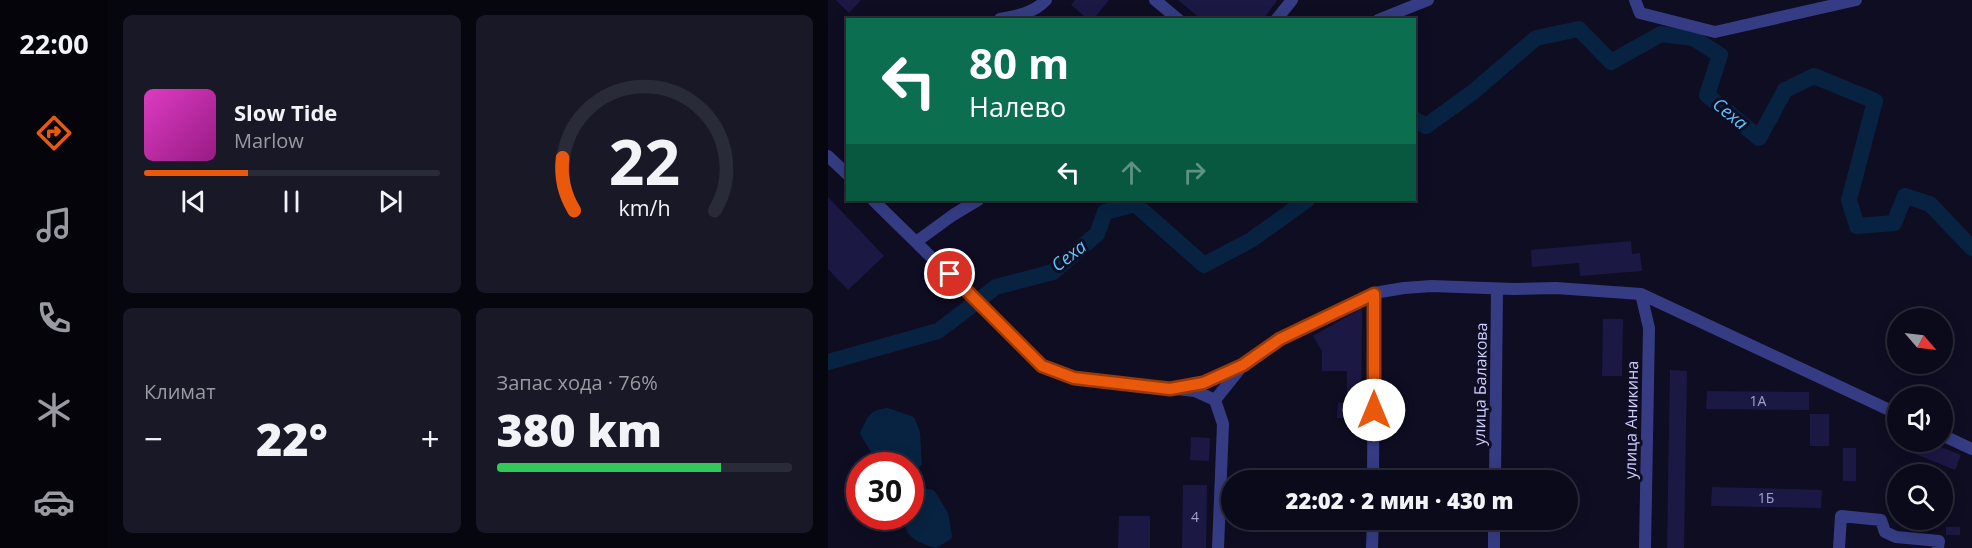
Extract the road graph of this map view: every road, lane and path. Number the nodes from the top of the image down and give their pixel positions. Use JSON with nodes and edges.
{"nodes":[{"id":1,"x":1046,"y":0,"type":"edge"},
{"id":2,"x":1155,"y":0,"type":"edge"},
{"id":3,"x":1292,"y":0,"type":"edge"},
{"id":4,"x":1428,"y":0,"type":"edge"},
{"id":5,"x":1635,"y":0,"type":"edge"},
{"id":6,"x":1856,"y":0,"type":"edge"},
{"id":7,"x":1000,"y":18,"type":"edge"},
{"id":8,"x":1177,"y":18,"type":"edge"},
{"id":9,"x":1278,"y":18,"type":"edge"},
{"id":10,"x":1383,"y":18,"type":"edge"},
{"id":11,"x":828,"y":156,"type":"edge"},
{"id":12,"x":846,"y":173,"type":"edge"},
{"id":13,"x":874,"y":201,"type":"edge"},
{"id":14,"x":976,"y":201,"type":"edge"},
{"id":15,"x":916,"y":242,"type":"junction"},
{"id":16,"x":1497,"y":288,"type":"junction"},
{"id":17,"x":1374,"y":294,"type":"junction"},
{"id":18,"x":1641,"y":294,"type":"junction"},
{"id":19,"x":1243,"y":365,"type":"junction"},
{"id":20,"x":1170,"y":389,"type":"junction"},
{"id":21,"x":1215,"y":400,"type":"junction"},
{"id":22,"x":1887,"y":409,"type":"edge"},
{"id":23,"x":1953,"y":440,"type":"edge"},
{"id":24,"x":1972,"y":449,"type":"edge"},
{"id":25,"x":1373,"y":470,"type":"edge"},
{"id":26,"x":1495,"y":470,"type":"edge"},
{"id":27,"x":1373,"y":530,"type":"edge"},
{"id":28,"x":1494,"y":530,"type":"edge"},
{"id":29,"x":1218,"y":548,"type":"edge"},
{"id":30,"x":1372,"y":548,"type":"edge"},
{"id":31,"x":1494,"y":548,"type":"edge"},
{"id":32,"x":1645,"y":548,"type":"edge"},
{"id":33,"x":1839,"y":548,"type":"edge"},
{"id":34,"x":1938,"y":548,"type":"edge"}],
"edges":[{"from":1,"to":7,"type":"street"},
{"from":2,"to":8,"type":"street"},
{"from":3,"to":9,"type":"street"},
{"from":4,"to":10,"type":"street"},
{"from":5,"to":6,"type":"street"},
{"from":11,"to":12,"type":"street"},
{"from":13,"to":15,"type":"street"},
{"from":14,"to":15,"type":"street"},
{"from":15,"to":20,"type":"street"},
{"from":16,"to":17,"type":"street"},
{"from":16,"to":18,"type":"street"},
{"from":16,"to":26,"type":"street","name":"улица Балакова"},
{"from":17,"to":19,"type":"street"},
{"from":17,"to":25,"type":"street"},
{"from":18,"to":22,"type":"street"},
{"from":18,"to":32,"type":"street","name":"улица Аникина"},
{"from":19,"to":20,"type":"street"},
{"from":19,"to":21,"type":"street"},
{"from":20,"to":21,"type":"street"},
{"from":21,"to":29,"type":"street"},
{"from":23,"to":24,"type":"street"},
{"from":27,"to":30,"type":"street"},
{"from":28,"to":31,"type":"street"},
{"from":33,"to":34,"type":"street"}]}
